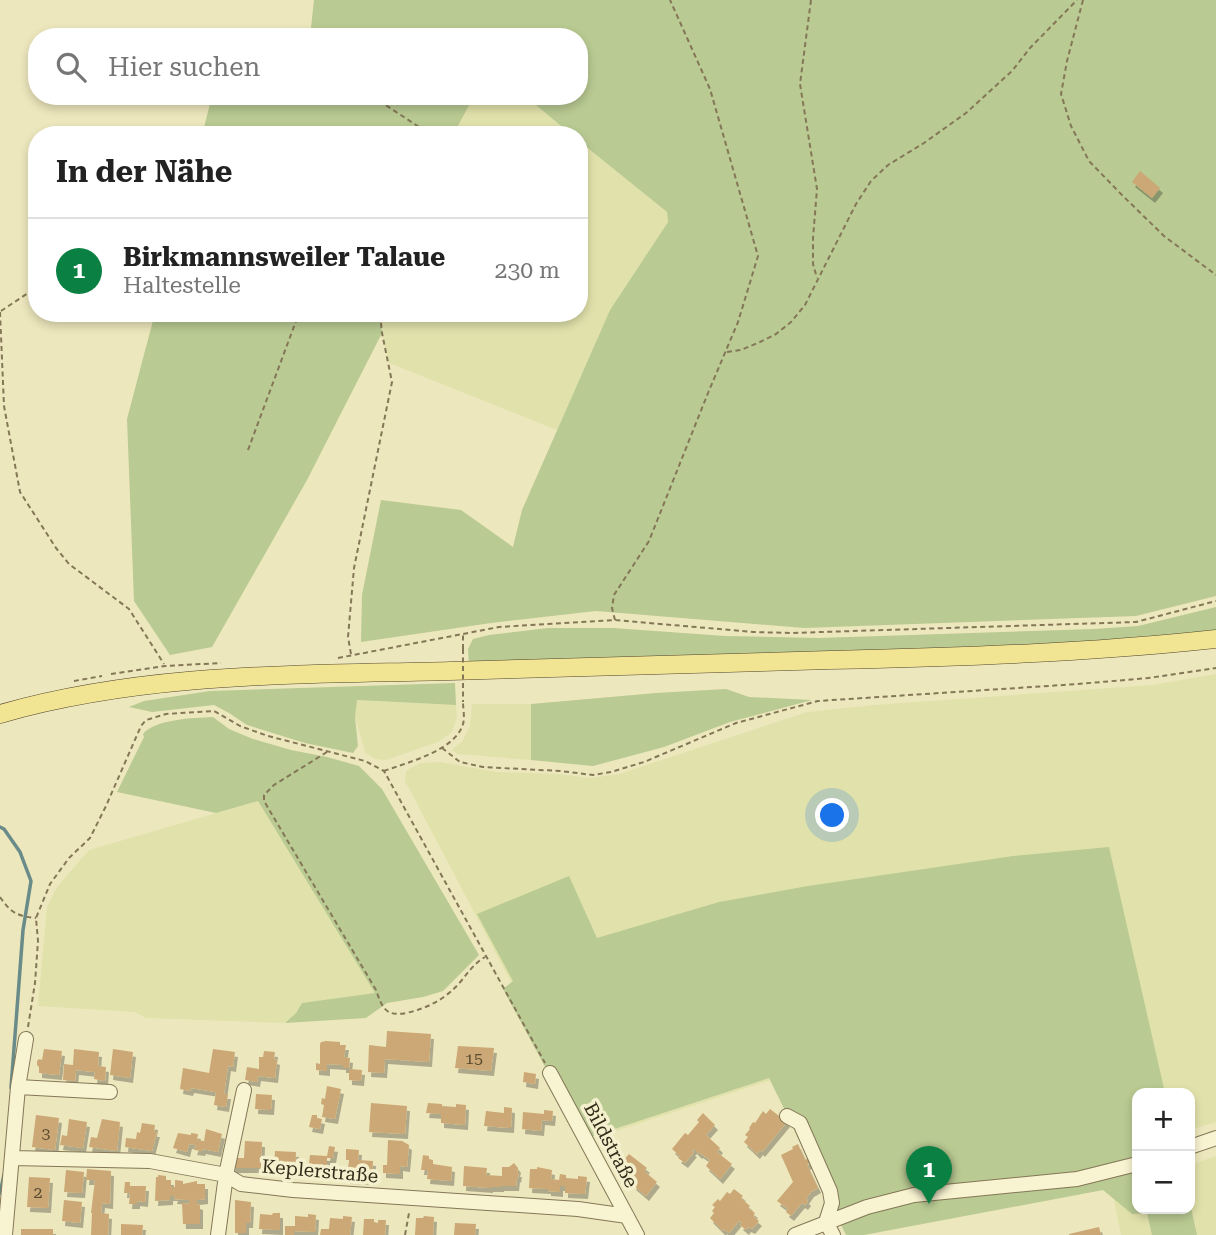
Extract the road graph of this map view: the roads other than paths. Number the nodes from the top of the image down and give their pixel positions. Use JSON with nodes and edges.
{"nodes":[{"id":1,"x":1216,"y":639,"type":"edge"},
{"id":2,"x":0,"y":714,"type":"edge"},
{"id":3,"x":26,"y":1039,"type":"road end"},
{"id":4,"x":550,"y":1073,"type":"road end"},
{"id":5,"x":18,"y":1087,"type":"junction"},
{"id":6,"x":244,"y":1090,"type":"dead end"},
{"id":7,"x":110,"y":1091,"type":"dead end"},
{"id":8,"x":787,"y":1116,"type":"dead end"},
{"id":9,"x":1216,"y":1138,"type":"edge"},
{"id":10,"x":1195,"y":1145,"type":"edge"},
{"id":11,"x":12,"y":1158,"type":"junction"},
{"id":12,"x":1132,"y":1165,"type":"edge"},
{"id":13,"x":226,"y":1175,"type":"junction"},
{"id":14,"x":627,"y":1216,"type":"junction"},
{"id":15,"x":829,"y":1229,"type":"edge"},
{"id":16,"x":5,"y":1235,"type":"edge"},
{"id":17,"x":218,"y":1235,"type":"edge"},
{"id":18,"x":637,"y":1235,"type":"edge"},
{"id":19,"x":794,"y":1235,"type":"edge"}],
"edges":[{"from":1,"to":2,"type":"main road"},
{"from":3,"to":5,"type":"street"},
{"from":4,"to":14,"type":"street","name":"Bildstraße"},
{"from":5,"to":7,"type":"street"},
{"from":5,"to":11,"type":"street"},
{"from":6,"to":13,"type":"street"},
{"from":8,"to":15,"type":"street"},
{"from":9,"to":10,"type":"street"},
{"from":11,"to":13,"type":"street","name":"Keplerstraße"},
{"from":11,"to":16,"type":"street"},
{"from":12,"to":15,"type":"street"},
{"from":13,"to":14,"type":"street","name":"Keplerstraße"},
{"from":13,"to":17,"type":"street"},
{"from":14,"to":18,"type":"street","name":"Bildstraße"},
{"from":15,"to":19,"type":"street"}]}
